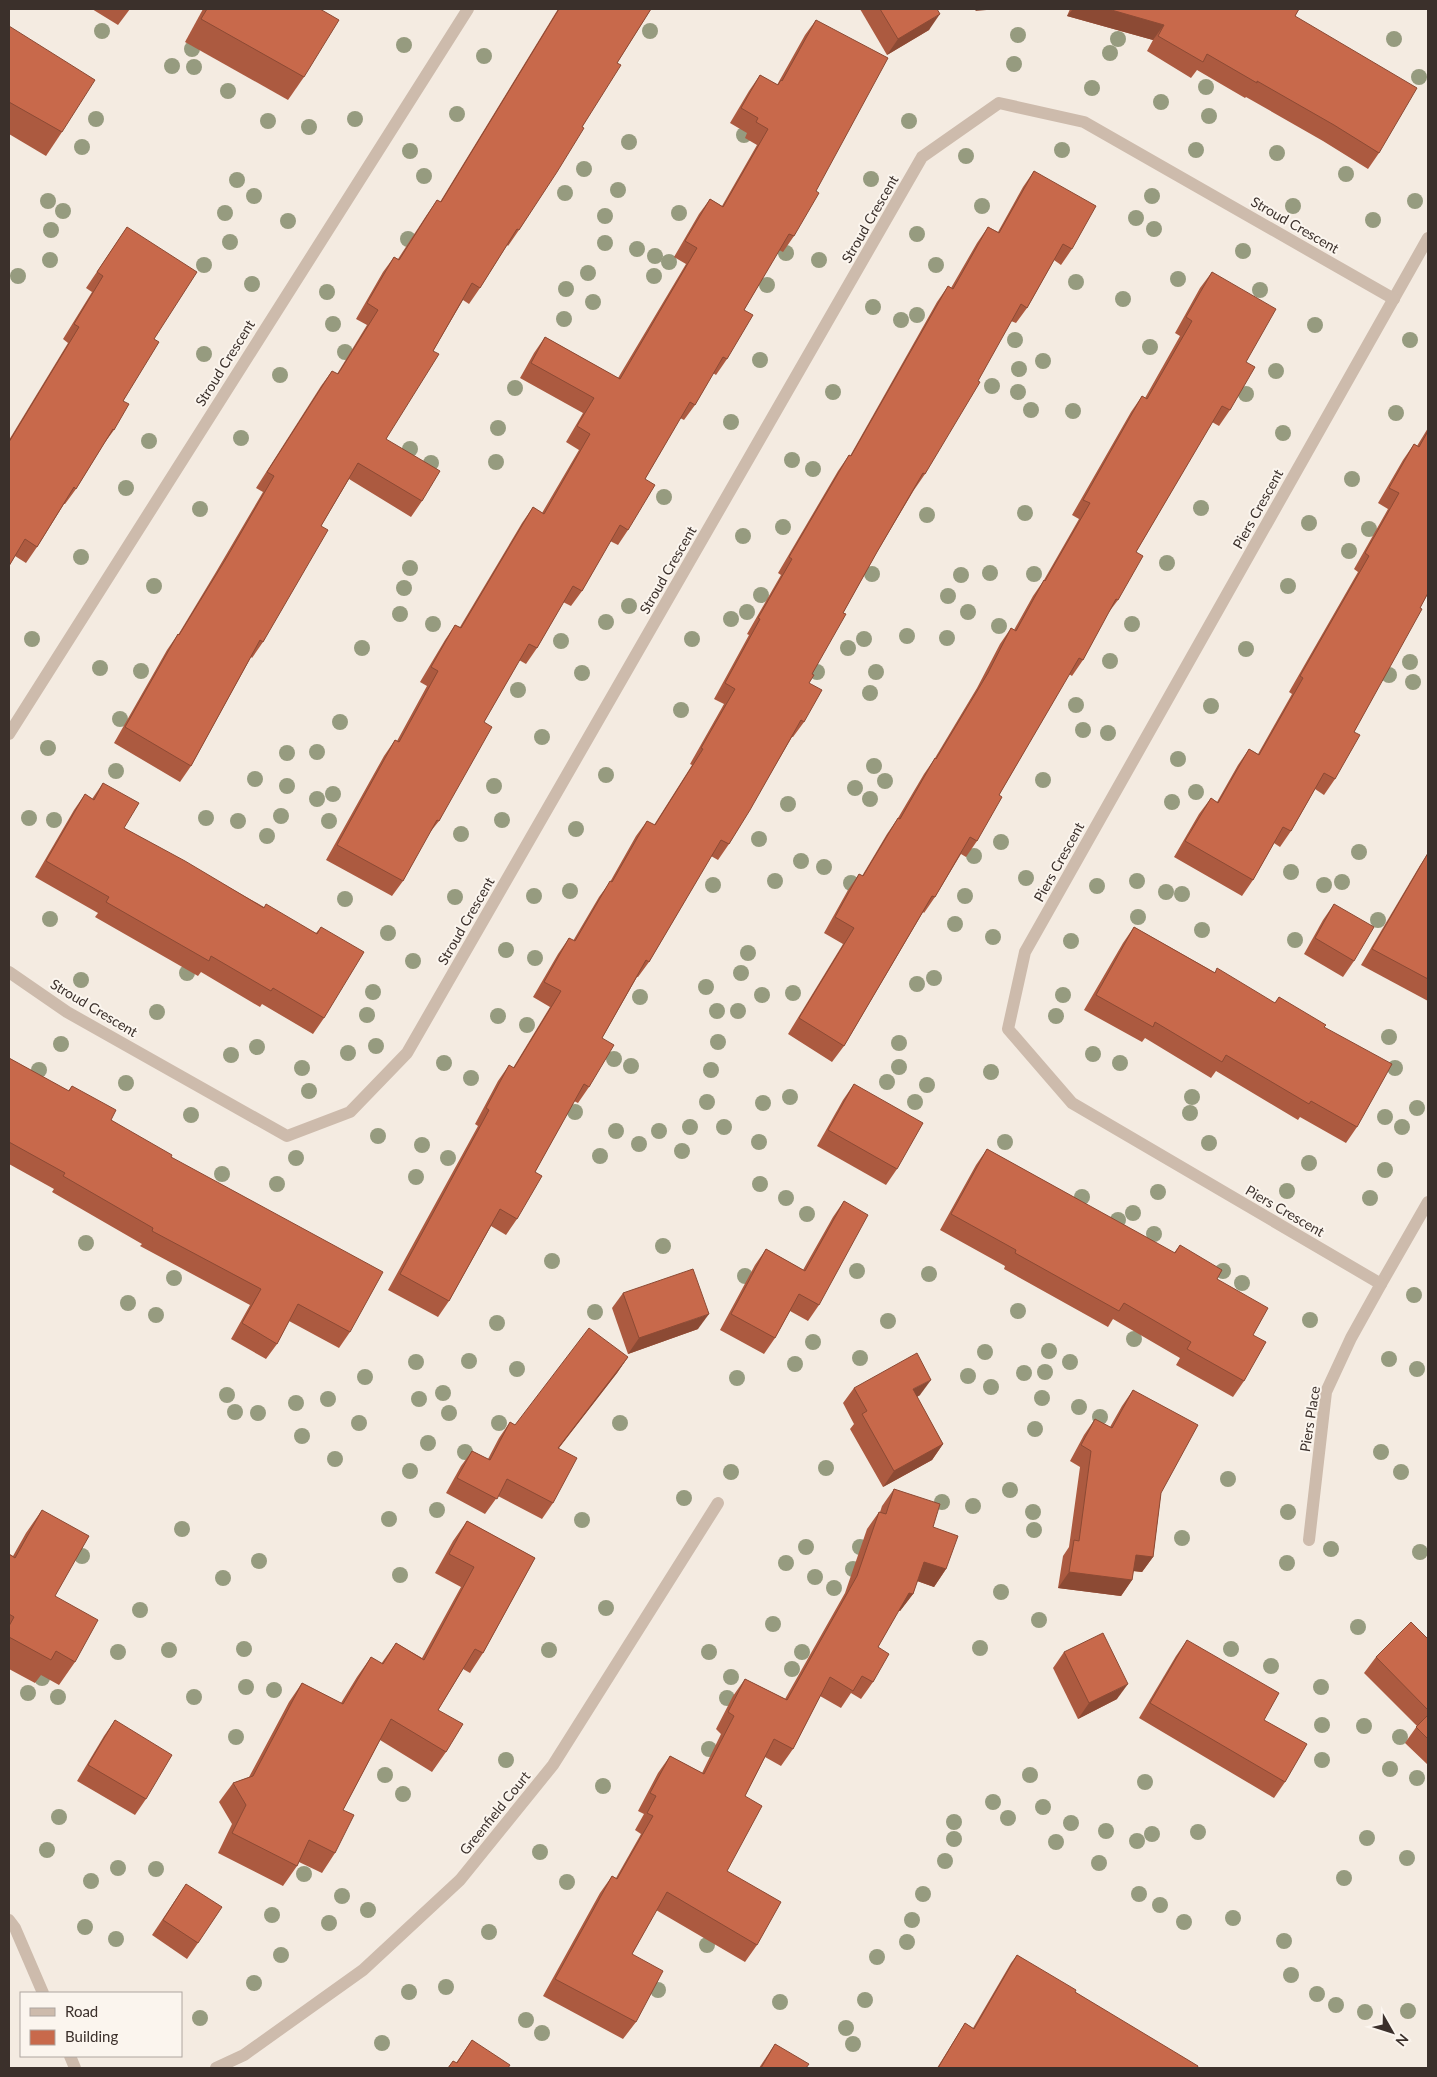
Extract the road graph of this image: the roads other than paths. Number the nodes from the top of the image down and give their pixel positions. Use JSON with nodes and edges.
{"nodes":[{"id":1,"x":468,"y":9,"type":"edge"},
{"id":2,"x":1428,"y":238,"type":"edge"},
{"id":3,"x":1394,"y":299,"type":"junction"},
{"id":4,"x":9,"y":734,"type":"edge"},
{"id":5,"x":9,"y":972,"type":"edge"},
{"id":6,"x":1428,"y":1202,"type":"edge"},
{"id":7,"x":1381,"y":1284,"type":"junction"},
{"id":8,"x":718,"y":1503,"type":"dead end"},
{"id":9,"x":1309,"y":1540,"type":"dead end"},
{"id":10,"x":9,"y":1920,"type":"edge"},
{"id":11,"x":43,"y":1992,"type":"edge"},
{"id":12,"x":216,"y":2068,"type":"edge"}],
"edges":[{"from":1,"to":4,"type":"street","name":"Stroud Crescent"},
{"from":2,"to":3,"type":"street","name":"Piers Crescent"},
{"from":3,"to":5,"type":"street","name":"Stroud Crescent"},
{"from":3,"to":7,"type":"street","name":"Piers Crescent"},
{"from":6,"to":7,"type":"street"},
{"from":7,"to":9,"type":"street","name":"Piers Place"},
{"from":8,"to":12,"type":"street","name":"Greenfield Court"},
{"from":10,"to":11,"type":"street"}]}
